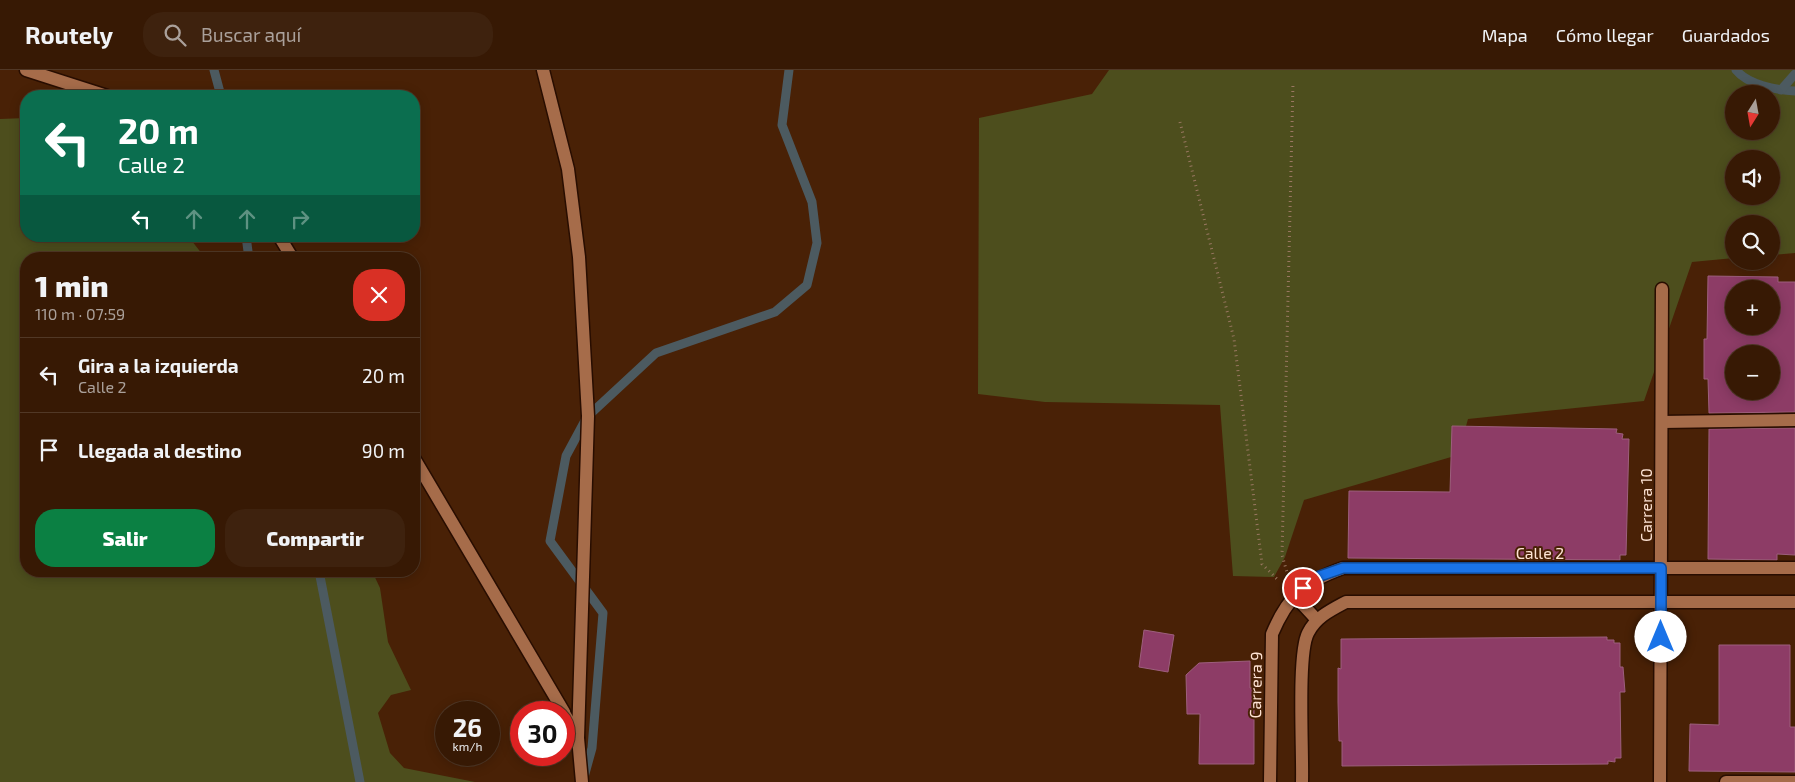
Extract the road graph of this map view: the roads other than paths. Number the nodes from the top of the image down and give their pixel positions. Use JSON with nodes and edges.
{"nodes":[{"id":1,"x":26,"y":70,"type":"edge"},
{"id":2,"x":544,"y":70,"type":"edge"},
{"id":3,"x":88,"y":90,"type":"edge"},
{"id":4,"x":1662,"y":289,"type":"dead end"},
{"id":5,"x":1795,"y":420,"type":"edge"},
{"id":6,"x":1662,"y":422,"type":"junction"},
{"id":7,"x":420,"y":468,"type":"edge"},
{"id":8,"x":1661,"y":568,"type":"junction"},
{"id":9,"x":1795,"y":568,"type":"edge"},
{"id":10,"x":1294,"y":596,"type":"junction"},
{"id":11,"x":1661,"y":601,"type":"junction"},
{"id":12,"x":1795,"y":602,"type":"edge"},
{"id":13,"x":1317,"y":620,"type":"junction"},
{"id":14,"x":557,"y":701,"type":"edge"},
{"id":15,"x":575,"y":733,"type":"edge"},
{"id":16,"x":578,"y":738,"type":"junction"},
{"id":17,"x":582,"y":782,"type":"edge"},
{"id":18,"x":1270,"y":782,"type":"edge"},
{"id":19,"x":1302,"y":782,"type":"edge"},
{"id":20,"x":1660,"y":782,"type":"edge"},
{"id":21,"x":1726,"y":782,"type":"edge"},
{"id":22,"x":1795,"y":782,"type":"edge"}],
"edges":[{"from":1,"to":3,"type":"street"},
{"from":2,"to":16,"type":"street"},
{"from":4,"to":6,"type":"street","name":"Carrera 10"},
{"from":5,"to":6,"type":"street"},
{"from":6,"to":8,"type":"street","name":"Carrera 10"},
{"from":7,"to":14,"type":"street"},
{"from":8,"to":9,"type":"street","name":"Calle 2"},
{"from":8,"to":10,"type":"street","name":"Calle 2"},
{"from":8,"to":11,"type":"street","name":"Carrera 10"},
{"from":10,"to":13,"type":"street"},
{"from":10,"to":18,"type":"street","name":"Carrera 9"},
{"from":11,"to":12,"type":"street"},
{"from":11,"to":13,"type":"street"},
{"from":11,"to":20,"type":"street","name":"Carrera 10"},
{"from":13,"to":19,"type":"street"},
{"from":15,"to":16,"type":"street"},
{"from":16,"to":17,"type":"street"},
{"from":21,"to":22,"type":"street"}]}
